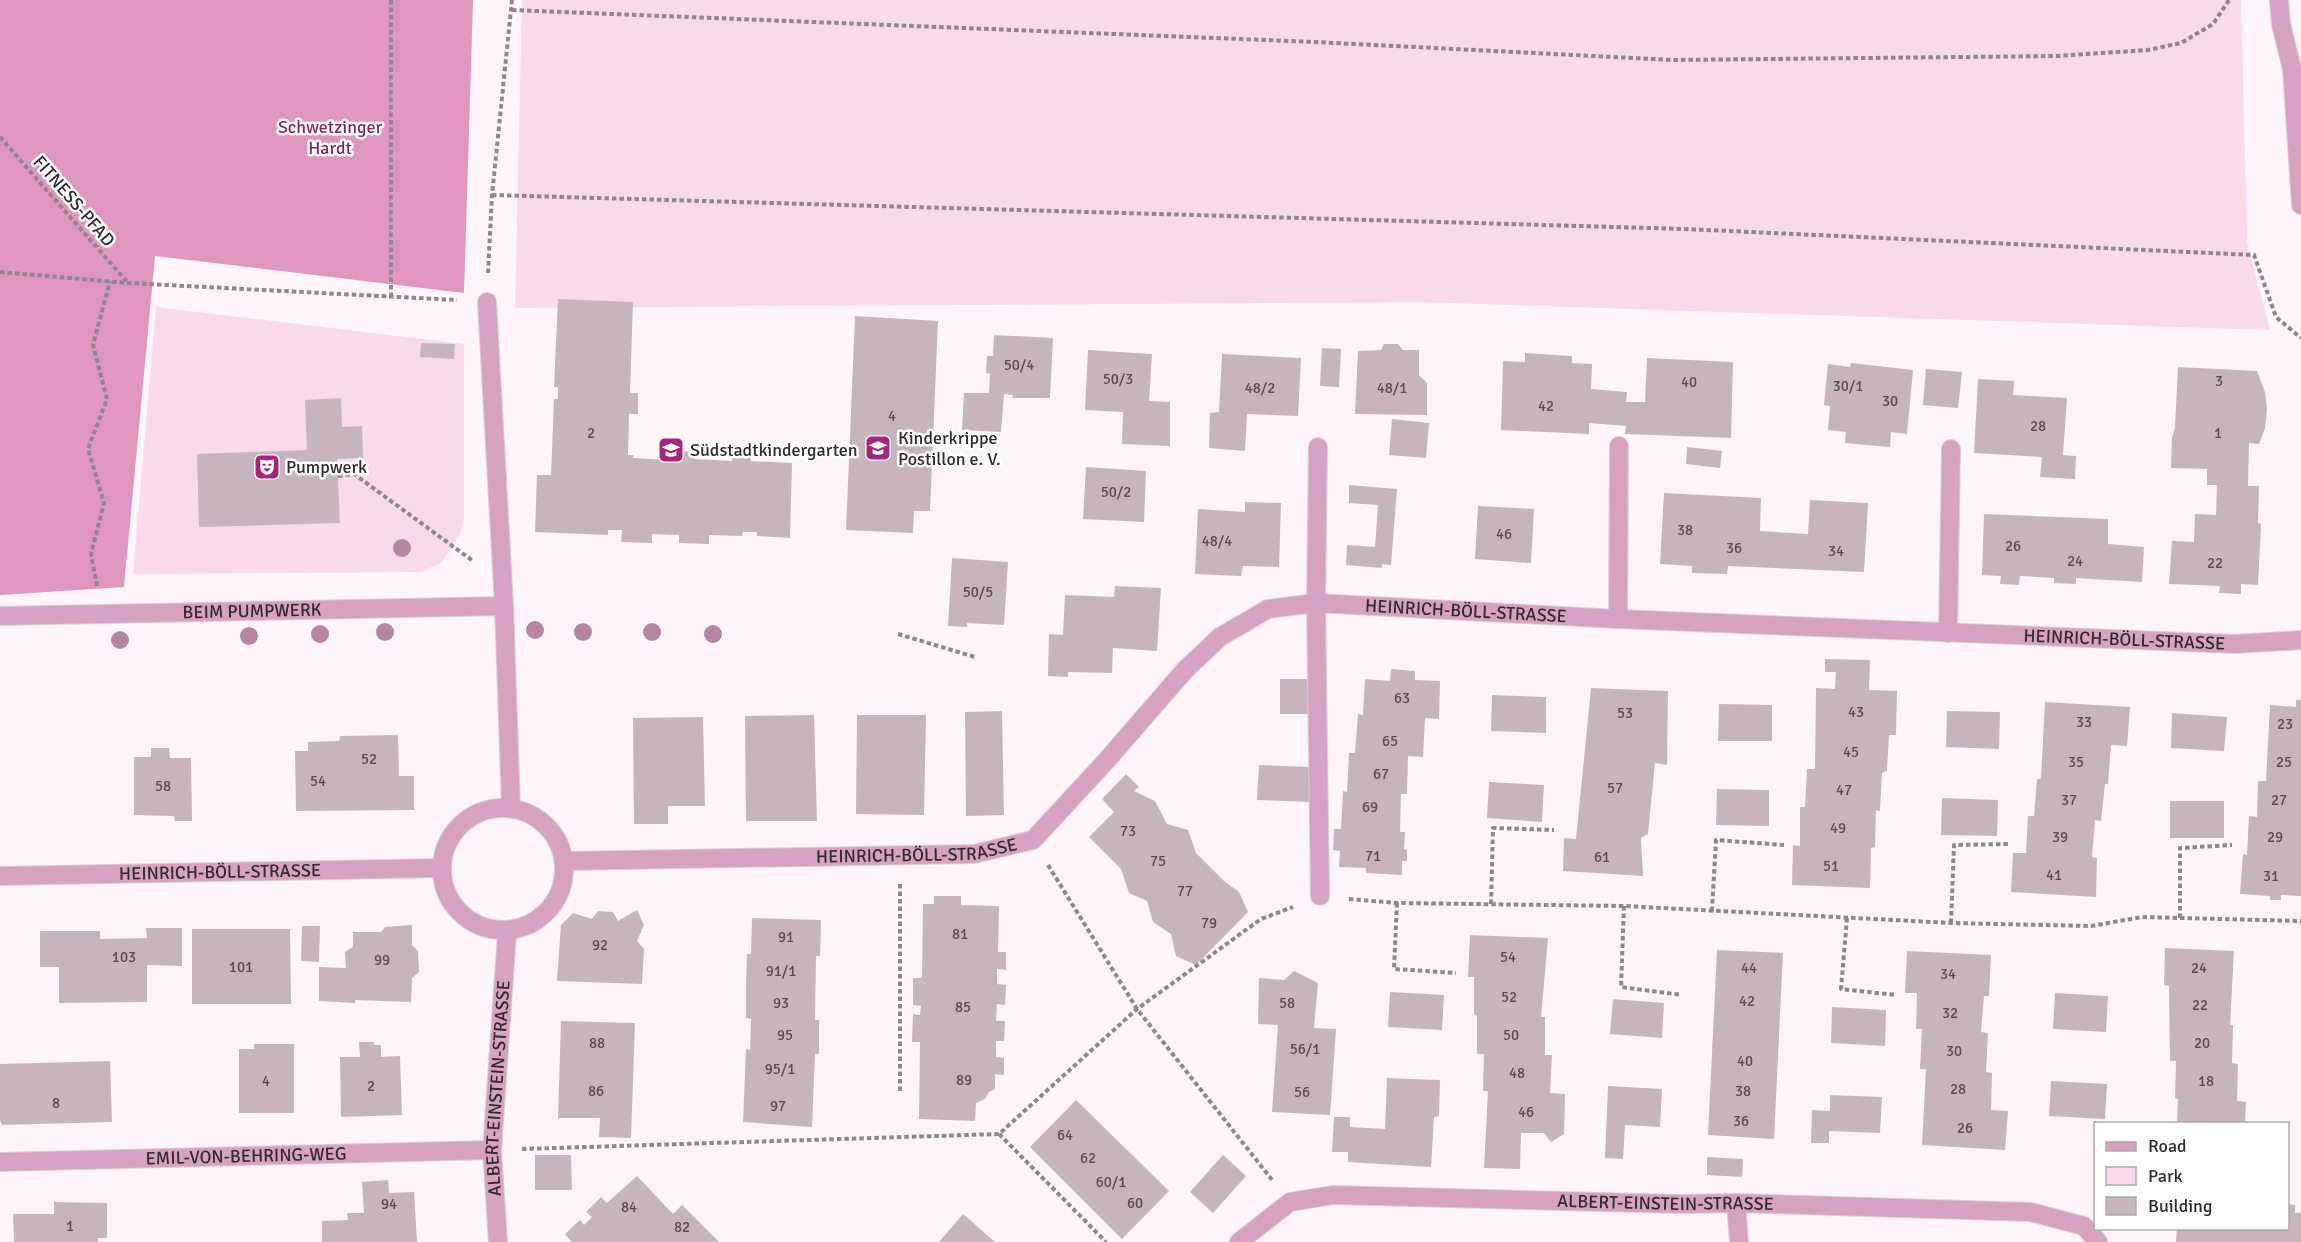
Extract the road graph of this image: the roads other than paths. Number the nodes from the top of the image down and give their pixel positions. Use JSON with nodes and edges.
{"nodes":[{"id":1,"x":2279,"y":0,"type":"edge"},
{"id":2,"x":2301,"y":205,"type":"edge"},
{"id":3,"x":487,"y":302,"type":"road end"},
{"id":4,"x":1619,"y":446,"type":"dead end"},
{"id":5,"x":1318,"y":447,"type":"dead end"},
{"id":6,"x":1951,"y":449,"type":"dead end"},
{"id":7,"x":1316,"y":603,"type":"junction"},
{"id":8,"x":504,"y":606,"type":"junction"},
{"id":9,"x":0,"y":616,"type":"edge"},
{"id":10,"x":1618,"y":619,"type":"junction"},
{"id":11,"x":1948,"y":633,"type":"junction"},
{"id":12,"x":2301,"y":640,"type":"edge"},
{"id":13,"x":511,"y":807,"type":"junction"},
{"id":14,"x":565,"y":861,"type":"junction"},
{"id":15,"x":440,"y":867,"type":"junction"},
{"id":16,"x":0,"y":876,"type":"edge"},
{"id":17,"x":1320,"y":896,"type":"road end"},
{"id":18,"x":507,"y":933,"type":"junction"},
{"id":19,"x":492,"y":1150,"type":"junction"},
{"id":20,"x":0,"y":1162,"type":"edge"},
{"id":21,"x":1736,"y":1203,"type":"junction"},
{"id":22,"x":498,"y":1242,"type":"edge"},
{"id":23,"x":1239,"y":1242,"type":"edge"},
{"id":24,"x":1739,"y":1242,"type":"edge"},
{"id":25,"x":2098,"y":1242,"type":"edge"}],
"edges":[{"from":1,"to":2,"type":"street"},
{"from":3,"to":8,"type":"street"},
{"from":4,"to":10,"type":"street"},
{"from":5,"to":7,"type":"street"},
{"from":6,"to":11,"type":"street"},
{"from":7,"to":10,"type":"street","name":"HEINRICH-BÖLL-STRASSE"},
{"from":7,"to":14,"type":"street","name":"HEINRICH-BÖLL-STRASSE"},
{"from":7,"to":17,"type":"street"},
{"from":8,"to":9,"type":"street","name":"BEIM PUMPWERK"},
{"from":8,"to":13,"type":"street"},
{"from":10,"to":11,"type":"street","name":"HEINRICH-BÖLL-STRASSE"},
{"from":11,"to":12,"type":"street","name":"HEINRICH-BÖLL-STRASSE"},
{"from":13,"to":14,"type":"street"},
{"from":13,"to":15,"type":"street"},
{"from":14,"to":18,"type":"street"},
{"from":15,"to":16,"type":"street","name":"HEINRICH-BÖLL-STRASSE"},
{"from":15,"to":18,"type":"street"},
{"from":18,"to":19,"type":"street","name":"ALBERT-EINSTEIN-STRASSE"},
{"from":19,"to":20,"type":"street","name":"EMIL-VON-BEHRING-WEG"},
{"from":19,"to":22,"type":"street","name":"ALBERT-EINSTEIN-STRASSE"},
{"from":21,"to":23,"type":"street","name":"ALBERT-EINSTEIN-STRASSE"},
{"from":21,"to":24,"type":"street"},
{"from":21,"to":25,"type":"street","name":"ALBERT-EINSTEIN-STRASSE"}]}
